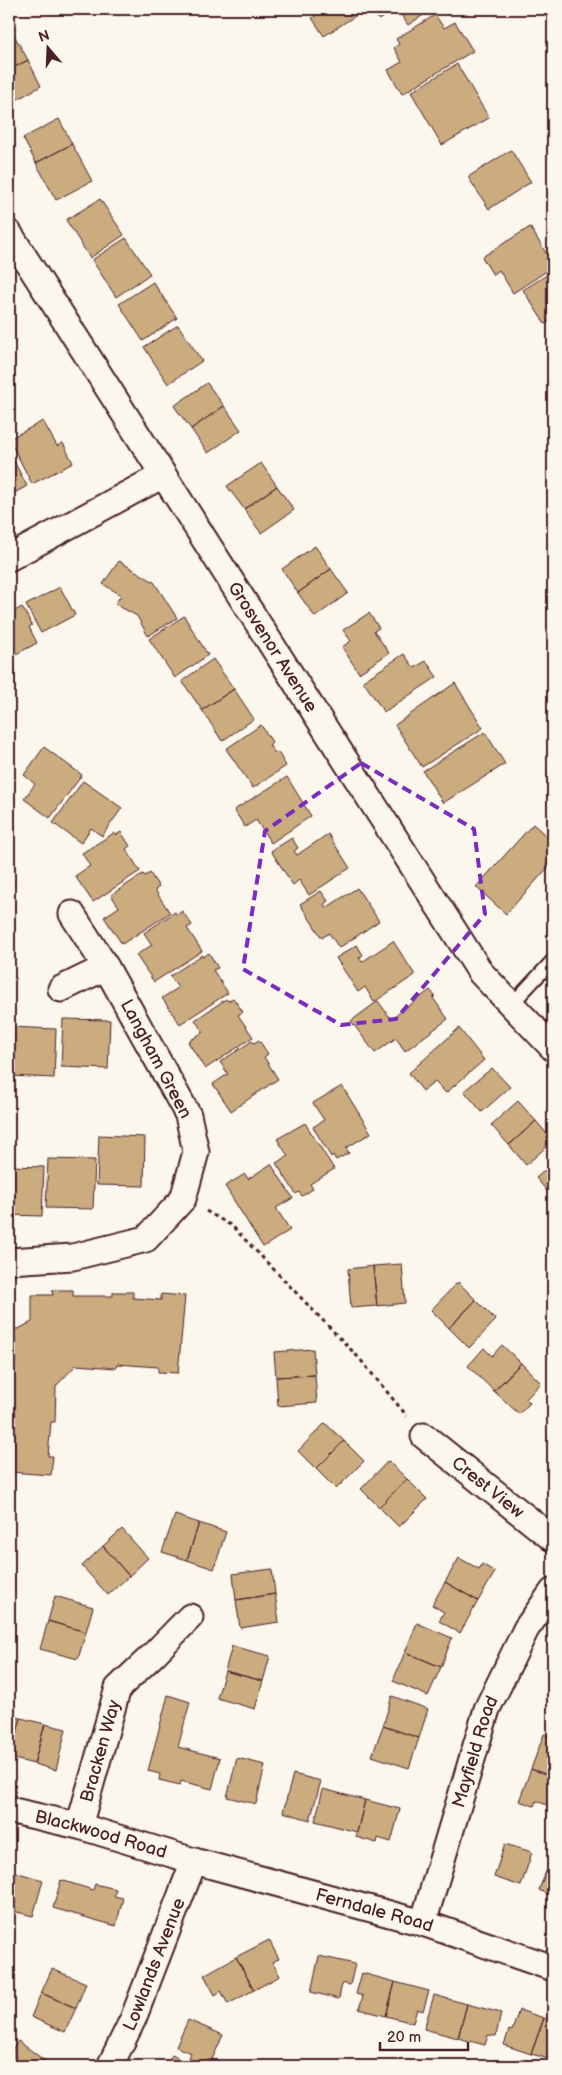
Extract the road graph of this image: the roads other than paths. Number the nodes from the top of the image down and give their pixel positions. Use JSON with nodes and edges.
{"nodes":[{"id":1,"x":9,"y":233,"type":"edge"},
{"id":2,"x":163,"y":475,"type":"junction"},
{"id":3,"x":9,"y":558,"type":"edge"},
{"id":4,"x":72,"y":914,"type":"dead end"},
{"id":5,"x":553,"y":960,"type":"edge"},
{"id":6,"x":106,"y":967,"type":"junction"},
{"id":7,"x":60,"y":989,"type":"dead end"},
{"id":8,"x":512,"y":1004,"type":"junction"},
{"id":9,"x":553,"y":1048,"type":"edge"},
{"id":10,"x":9,"y":1261,"type":"edge"},
{"id":11,"x":424,"y":1436,"type":"road end"},
{"id":12,"x":553,"y":1539,"type":"edge"},
{"id":13,"x":553,"y":1591,"type":"edge"},
{"id":14,"x":190,"y":1617,"type":"dead end"},
{"id":15,"x":9,"y":1810,"type":"edge"},
{"id":16,"x":79,"y":1826,"type":"junction"},
{"id":17,"x":194,"y":1861,"type":"junction"},
{"id":18,"x":423,"y":1924,"type":"junction"},
{"id":19,"x":553,"y":1968,"type":"edge"},
{"id":20,"x":110,"y":2066,"type":"edge"}],
"edges":[{"from":1,"to":2,"type":"street","name":"Grosvenor Avenue"},
{"from":2,"to":3,"type":"street"},
{"from":2,"to":8,"type":"street","name":"Grosvenor Avenue"},
{"from":4,"to":6,"type":"street","name":"Langham Green"},
{"from":5,"to":8,"type":"lane"},
{"from":6,"to":7,"type":"street"},
{"from":6,"to":10,"type":"street","name":"Langham Green"},
{"from":8,"to":9,"type":"street","name":"Grosvenor Avenue"},
{"from":11,"to":12,"type":"street","name":"Crest View"},
{"from":13,"to":18,"type":"street","name":"Mayfield Road"},
{"from":14,"to":16,"type":"street","name":"Bracken Way"},
{"from":15,"to":16,"type":"street","name":"Blackwood Road"},
{"from":16,"to":17,"type":"street","name":"Blackwood Road"},
{"from":17,"to":18,"type":"street","name":"Ferndale Road"},
{"from":17,"to":20,"type":"street","name":"Lowlands Avenue"},
{"from":18,"to":19,"type":"street","name":"Ferndale Road"}]}
